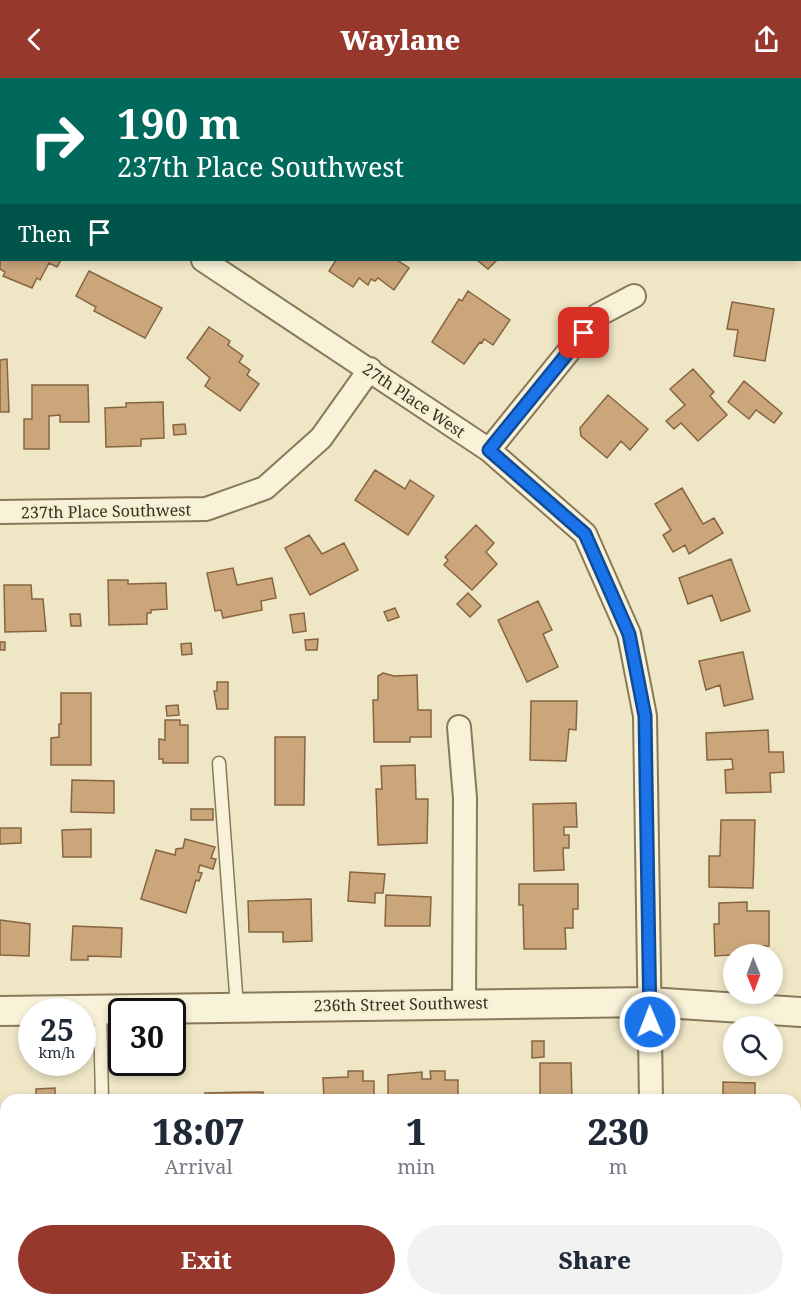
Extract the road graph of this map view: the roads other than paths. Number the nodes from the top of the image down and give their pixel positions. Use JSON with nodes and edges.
{"nodes":[{"id":1,"x":205,"y":261,"type":"edge"},
{"id":2,"x":634,"y":296,"type":"dead end"},
{"id":3,"x":369,"y":369,"type":"junction"},
{"id":4,"x":489,"y":450,"type":"junction"},
{"id":5,"x":0,"y":512,"type":"edge"},
{"id":6,"x":459,"y":728,"type":"dead end"},
{"id":7,"x":219,"y":763,"type":"dead end"},
{"id":8,"x":650,"y":1002,"type":"junction"},
{"id":9,"x":464,"y":1003,"type":"junction"},
{"id":10,"x":237,"y":1007,"type":"junction"},
{"id":11,"x":100,"y":1010,"type":"junction"},
{"id":12,"x":0,"y":1011,"type":"edge"},
{"id":13,"x":801,"y":1012,"type":"edge"},
{"id":14,"x":102,"y":1094,"type":"edge"},
{"id":15,"x":651,"y":1094,"type":"edge"}],
"edges":[{"from":1,"to":3,"type":"street","name":"27th Place West"},
{"from":2,"to":4,"type":"street"},
{"from":3,"to":4,"type":"street","name":"27th Place West"},
{"from":3,"to":5,"type":"street","name":"237th Place Southwest"},
{"from":4,"to":8,"type":"street","name":"27th Place West"},
{"from":6,"to":9,"type":"street"},
{"from":7,"to":10,"type":"lane"},
{"from":8,"to":9,"type":"street","name":"236th Street Southwest"},
{"from":8,"to":13,"type":"street","name":"236th Street Southwest"},
{"from":8,"to":15,"type":"street","name":"27th Place West"},
{"from":9,"to":10,"type":"street","name":"236th Street Southwest"},
{"from":10,"to":11,"type":"street","name":"236th Street Southwest"},
{"from":11,"to":12,"type":"street","name":"236th Street Southwest"},
{"from":11,"to":14,"type":"lane"}]}
